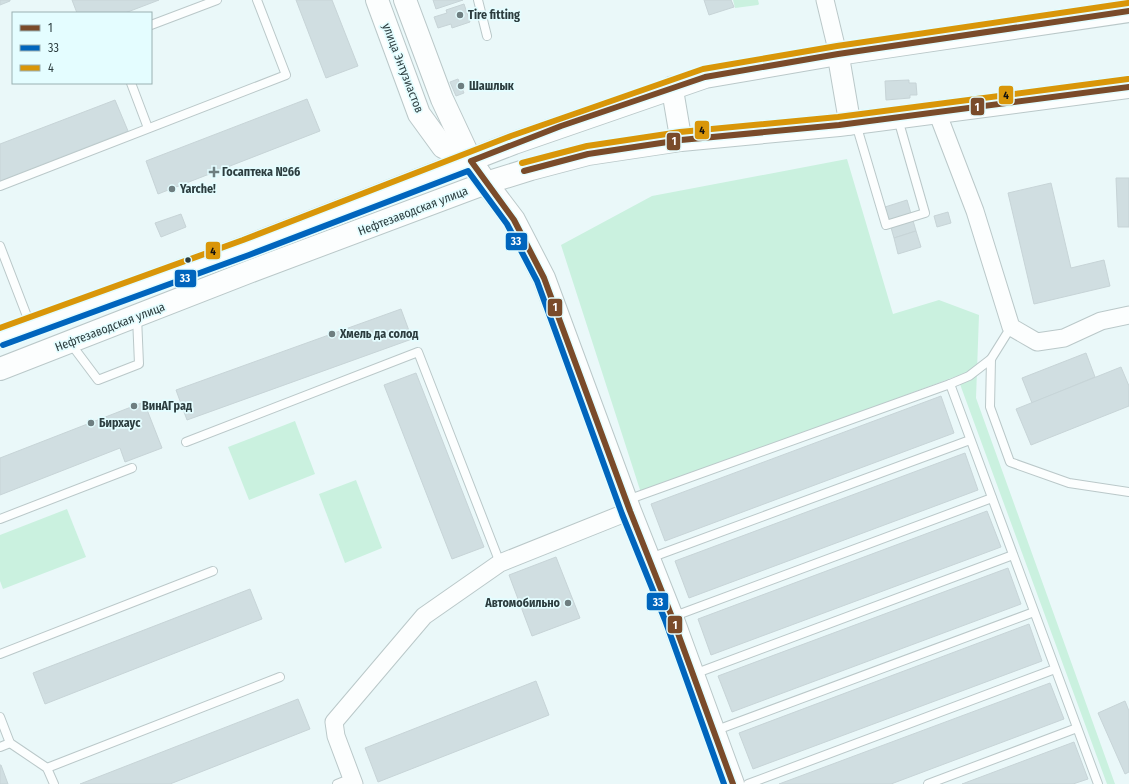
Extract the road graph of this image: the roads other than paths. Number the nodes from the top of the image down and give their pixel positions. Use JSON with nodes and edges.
{"nodes":[{"id":1,"x":217,"y":0,"type":"edge"},
{"id":2,"x":258,"y":0,"type":"edge"},
{"id":3,"x":377,"y":0,"type":"edge"},
{"id":4,"x":405,"y":0,"type":"edge"},
{"id":5,"x":478,"y":0,"type":"edge"},
{"id":6,"x":825,"y":0,"type":"edge"},
{"id":7,"x":1129,"y":11,"type":"edge"},
{"id":8,"x":152,"y":25,"type":"edge"},
{"id":9,"x":487,"y":36,"type":"dead end"},
{"id":10,"x":838,"y":54,"type":"junction"},
{"id":11,"x":131,"y":84,"type":"edge"},
{"id":12,"x":672,"y":87,"type":"junction"},
{"id":13,"x":1129,"y":87,"type":"edge"},
{"id":14,"x":937,"y":112,"type":"junction"},
{"id":15,"x":898,"y":118,"type":"junction"},
{"id":16,"x":853,"y":124,"type":"junction"},
{"id":17,"x":148,"y":128,"type":"junction"},
{"id":18,"x":681,"y":140,"type":"junction"},
{"id":19,"x":470,"y":161,"type":"junction"},
{"id":20,"x":486,"y":183,"type":"junction"},
{"id":21,"x":0,"y":186,"type":"edge"},
{"id":22,"x":0,"y":246,"type":"edge"},
{"id":23,"x":1129,"y":315,"type":"edge"},
{"id":24,"x":137,"y":316,"type":"junction"},
{"id":25,"x":30,"y":325,"type":"junction"},
{"id":26,"x":1011,"y":327,"type":"junction"},
{"id":27,"x":0,"y":337,"type":"edge"},
{"id":28,"x":70,"y":342,"type":"junction"},
{"id":29,"x":992,"y":359,"type":"junction"},
{"id":30,"x":0,"y":368,"type":"edge"},
{"id":31,"x":950,"y":384,"type":"junction"},
{"id":32,"x":970,"y":440,"type":"junction"},
{"id":33,"x":186,"y":442,"type":"dead end"},
{"id":34,"x":132,"y":468,"type":"dead end"},
{"id":35,"x":1129,"y":492,"type":"edge"},
{"id":36,"x":992,"y":498,"type":"junction"},
{"id":37,"x":628,"y":506,"type":"junction"},
{"id":38,"x":0,"y":520,"type":"edge"},
{"id":39,"x":1013,"y":555,"type":"junction"},
{"id":40,"x":649,"y":558,"type":"junction"},
{"id":41,"x":500,"y":563,"type":"junction"},
{"id":42,"x":213,"y":571,"type":"dead end"},
{"id":43,"x":1034,"y":612,"type":"junction"},
{"id":44,"x":672,"y":617,"type":"junction"},
{"id":45,"x":0,"y":654,"type":"edge"},
{"id":46,"x":1055,"y":669,"type":"junction"},
{"id":47,"x":694,"y":674,"type":"junction"},
{"id":48,"x":280,"y":677,"type":"dead end"},
{"id":49,"x":0,"y":717,"type":"edge"},
{"id":50,"x":1077,"y":728,"type":"junction"},
{"id":51,"x":713,"y":731,"type":"junction"},
{"id":52,"x":10,"y":743,"type":"junction"},
{"id":53,"x":0,"y":747,"type":"edge"},
{"id":54,"x":47,"y":768,"type":"junction"},
{"id":55,"x":347,"y":782,"type":"edge"},
{"id":56,"x":54,"y":784,"type":"edge"},
{"id":57,"x":733,"y":784,"type":"edge"},
{"id":58,"x":748,"y":784,"type":"edge"},
{"id":59,"x":928,"y":784,"type":"edge"},
{"id":60,"x":1098,"y":784,"type":"edge"}],
"edges":[{"from":1,"to":8,"type":"lane"},
{"from":2,"to":17,"type":"lane"},
{"from":3,"to":19,"type":"main road","name":"улица Энтузиастов"},
{"from":4,"to":19,"type":"main road","name":"улица Энтузиастов"},
{"from":5,"to":9,"type":"lane"},
{"from":6,"to":10,"type":"street"},
{"from":7,"to":10,"type":"main road"},
{"from":10,"to":12,"type":"main road"},
{"from":10,"to":16,"type":"street"},
{"from":11,"to":17,"type":"lane"},
{"from":12,"to":18,"type":"street"},
{"from":12,"to":19,"type":"main road"},
{"from":13,"to":14,"type":"main road","name":"Нефтезаводская улица"},
{"from":14,"to":15,"type":"main road","name":"Нефтезаводская улица"},
{"from":14,"to":26,"type":"street"},
{"from":15,"to":16,"type":"main road","name":"Нефтезаводская улица"},
{"from":15,"to":16,"type":"lane"},
{"from":16,"to":18,"type":"main road","name":"Нефтезаводская улица"},
{"from":17,"to":21,"type":"lane"},
{"from":18,"to":20,"type":"main road","name":"Нефтезаводская улица"},
{"from":19,"to":20,"type":"main road","name":"улица Энтузиастов"},
{"from":19,"to":25,"type":"main road"},
{"from":20,"to":24,"type":"main road","name":"Нефтезаводская улица"},
{"from":20,"to":37,"type":"main road","name":"улица Энтузиастов"},
{"from":22,"to":25,"type":"lane"},
{"from":23,"to":26,"type":"street"},
{"from":24,"to":28,"type":"main road","name":"Нефтезаводская улица"},
{"from":24,"to":28,"type":"lane"},
{"from":25,"to":27,"type":"main road"},
{"from":26,"to":29,"type":"lane"},
{"from":28,"to":30,"type":"main road","name":"Нефтезаводская улица"},
{"from":29,"to":31,"type":"lane"},
{"from":29,"to":35,"type":"lane"},
{"from":31,"to":32,"type":"lane"},
{"from":31,"to":37,"type":"lane"},
{"from":32,"to":36,"type":"lane"},
{"from":32,"to":40,"type":"lane"},
{"from":33,"to":41,"type":"lane"},
{"from":34,"to":38,"type":"lane"},
{"from":36,"to":39,"type":"lane"},
{"from":36,"to":44,"type":"lane"},
{"from":37,"to":40,"type":"main road","name":"улица Энтузиастов"},
{"from":37,"to":41,"type":"street"},
{"from":39,"to":43,"type":"lane"},
{"from":39,"to":47,"type":"lane"},
{"from":40,"to":44,"type":"main road","name":"улица Энтузиастов"},
{"from":41,"to":55,"type":"street"},
{"from":42,"to":45,"type":"lane"},
{"from":43,"to":46,"type":"lane"},
{"from":43,"to":51,"type":"lane"},
{"from":44,"to":47,"type":"main road","name":"улица Энтузиастов"},
{"from":46,"to":50,"type":"lane"},
{"from":46,"to":58,"type":"lane"},
{"from":47,"to":51,"type":"main road","name":"улица Энтузиастов"},
{"from":48,"to":54,"type":"lane"},
{"from":49,"to":52,"type":"lane"},
{"from":50,"to":59,"type":"lane"},
{"from":50,"to":60,"type":"lane"},
{"from":51,"to":57,"type":"main road","name":"улица Энтузиастов"},
{"from":52,"to":53,"type":"lane"},
{"from":52,"to":54,"type":"lane"},
{"from":54,"to":56,"type":"lane"}]}
